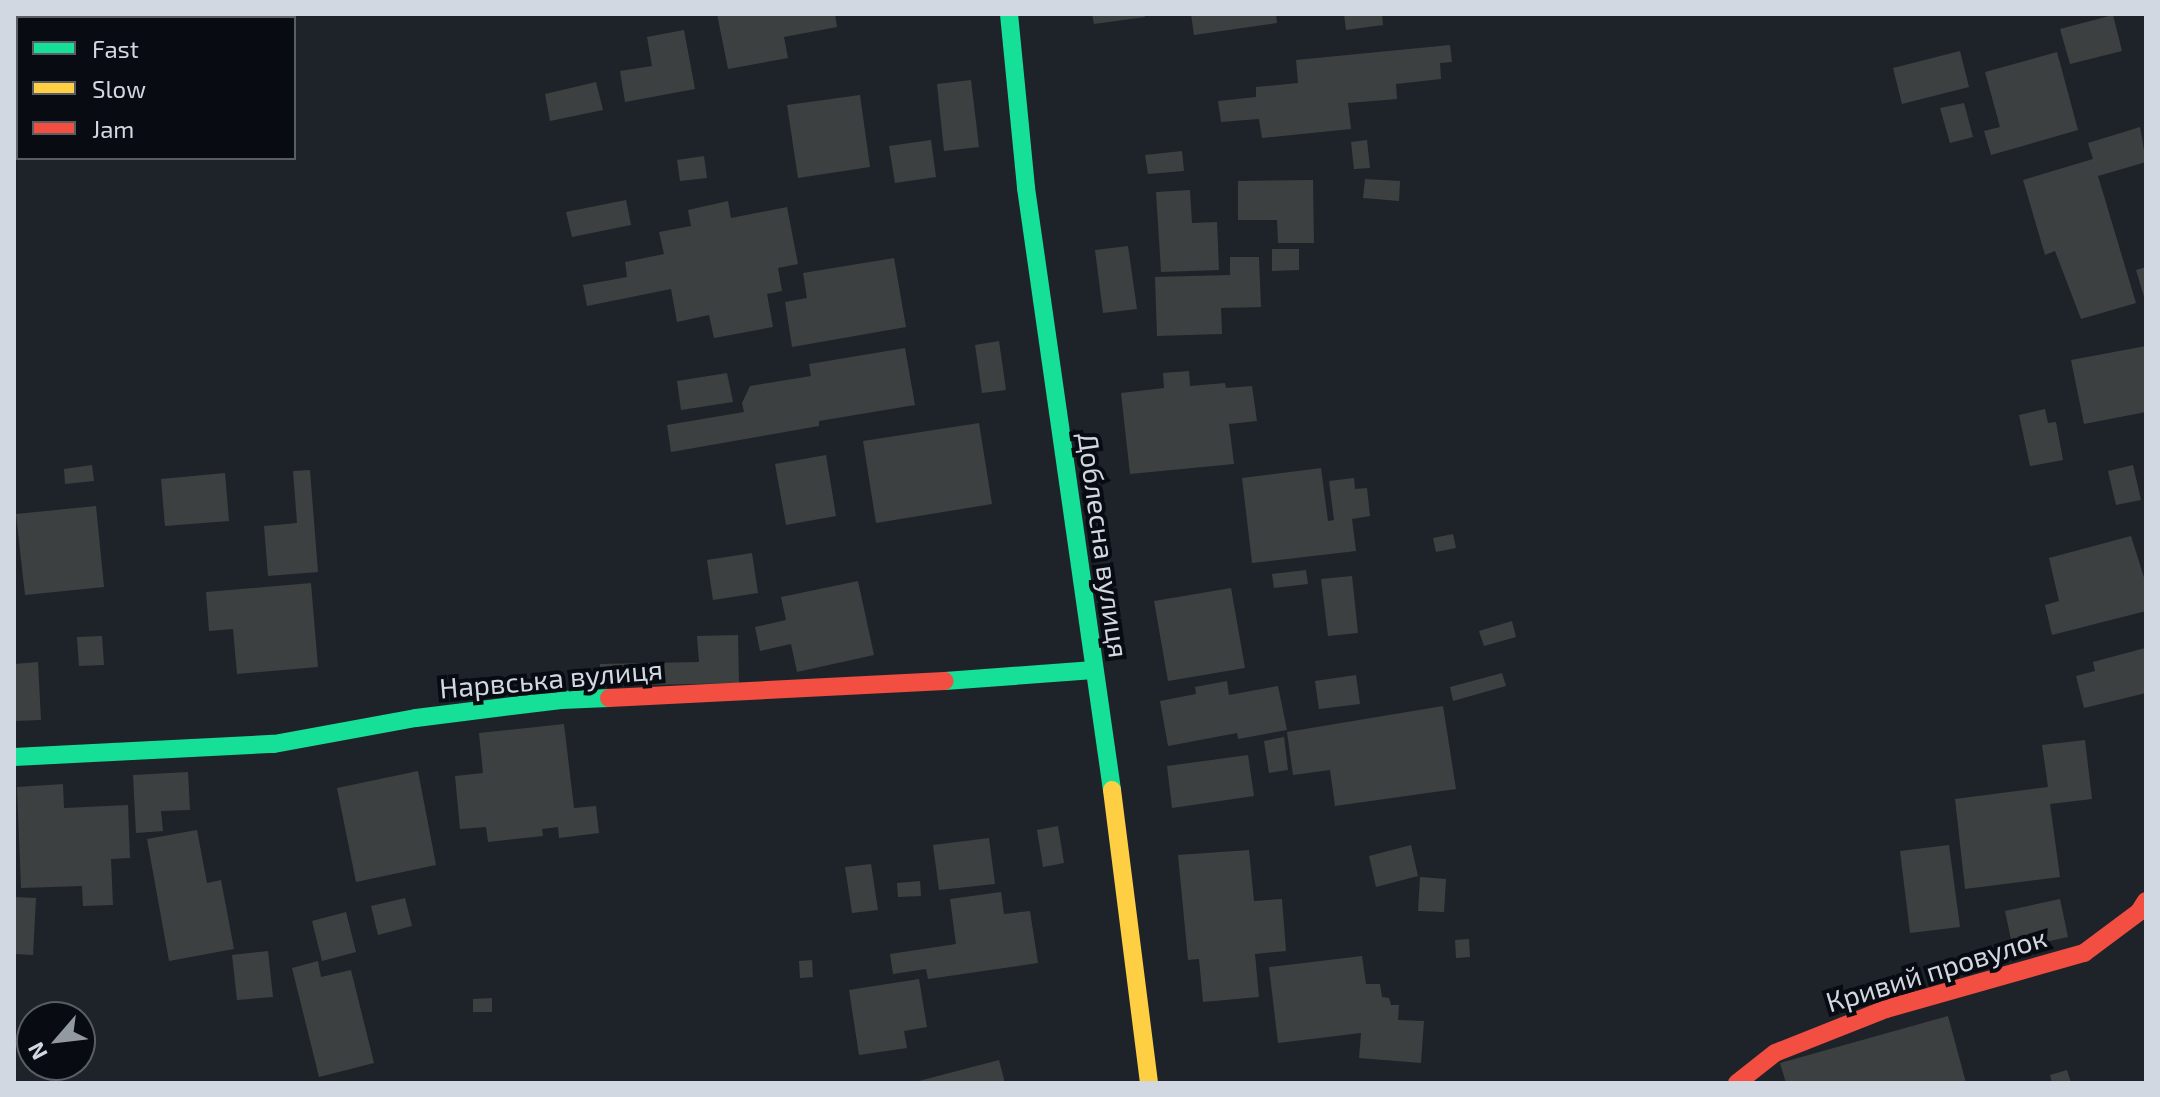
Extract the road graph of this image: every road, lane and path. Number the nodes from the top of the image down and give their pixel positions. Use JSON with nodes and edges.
{"nodes":[{"id":1,"x":1009,"y":14,"type":"edge"},
{"id":2,"x":1094,"y":670,"type":"junction"},
{"id":3,"x":14,"y":757,"type":"edge"},
{"id":4,"x":2146,"y":901,"type":"edge"},
{"id":5,"x":1149,"y":1083,"type":"edge"},
{"id":6,"x":1737,"y":1083,"type":"edge"}],
"edges":[{"from":1,"to":2,"type":"street","name":"Доблесна вулиця"},
{"from":2,"to":3,"type":"street","name":"Нарвська вулиця"},
{"from":2,"to":5,"type":"street","name":"Доблесна вулиця"},
{"from":4,"to":6,"type":"street","name":"Кривий провулок"}]}
